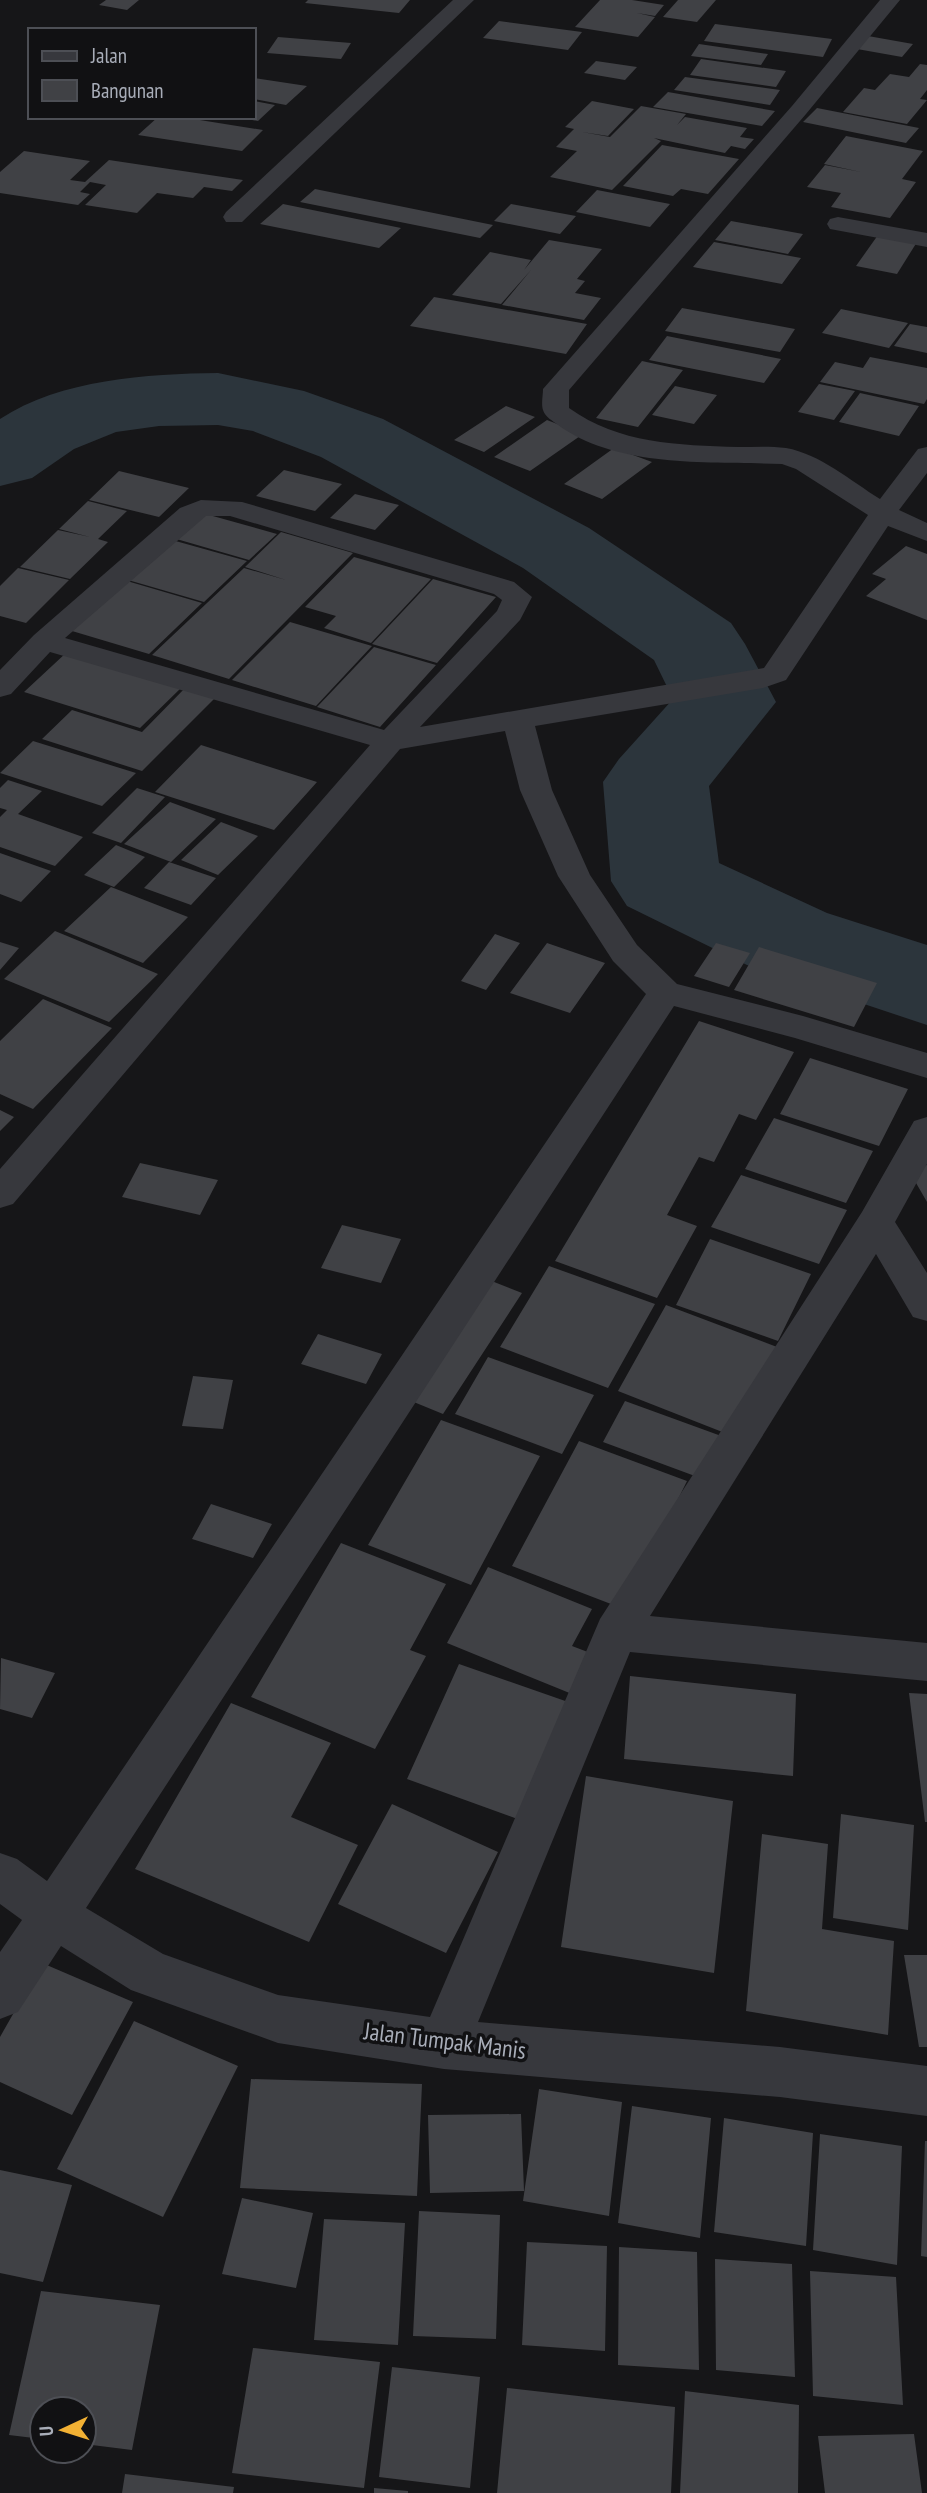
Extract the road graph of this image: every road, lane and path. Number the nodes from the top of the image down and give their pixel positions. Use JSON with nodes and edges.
{"nodes":[{"id":1,"x":464,"y":0,"type":"edge"},
{"id":2,"x":890,"y":0,"type":"edge"},
{"id":3,"x":234,"y":217,"type":"dead end"},
{"id":4,"x":838,"y":224,"type":"dead end"},
{"id":5,"x":927,"y":240,"type":"edge"},
{"id":6,"x":927,"y":455,"type":"edge"},
{"id":7,"x":883,"y":513,"type":"junction"},
{"id":8,"x":927,"y":533,"type":"edge"},
{"id":9,"x":44,"y":641,"type":"junction"},
{"id":10,"x":0,"y":688,"type":"edge"},
{"id":11,"x":518,"y":720,"type":"junction"},
{"id":12,"x":390,"y":741,"type":"junction"},
{"id":13,"x":665,"y":992,"type":"junction"},
{"id":14,"x":927,"y":1066,"type":"edge"},
{"id":15,"x":927,"y":1130,"type":"edge"},
{"id":16,"x":0,"y":1194,"type":"edge"},
{"id":17,"x":876,"y":1222,"type":"junction"},
{"id":18,"x":927,"y":1306,"type":"edge"},
{"id":19,"x":616,"y":1632,"type":"junction"},
{"id":20,"x":927,"y":1661,"type":"edge"},
{"id":21,"x":0,"y":1875,"type":"edge"},
{"id":22,"x":54,"y":1915,"type":"junction"},
{"id":23,"x":0,"y":1994,"type":"edge"},
{"id":24,"x":444,"y":2044,"type":"junction"},
{"id":25,"x":927,"y":2091,"type":"edge"}],
"edges":[{"from":1,"to":3,"type":"street"},
{"from":2,"to":7,"type":"street"},
{"from":4,"to":5,"type":"street"},
{"from":6,"to":7,"type":"street"},
{"from":7,"to":8,"type":"street"},
{"from":7,"to":11,"type":"street"},
{"from":9,"to":10,"type":"street"},
{"from":9,"to":12,"type":"street"},
{"from":9,"to":12,"type":"street"},
{"from":11,"to":12,"type":"street"},
{"from":11,"to":13,"type":"street"},
{"from":12,"to":16,"type":"street"},
{"from":13,"to":14,"type":"street"},
{"from":13,"to":22,"type":"street"},
{"from":15,"to":17,"type":"street"},
{"from":17,"to":18,"type":"street"},
{"from":17,"to":19,"type":"street"},
{"from":19,"to":20,"type":"street"},
{"from":19,"to":24,"type":"street"},
{"from":21,"to":22,"type":"street","name":"Jalan Tumpak Manis"},
{"from":22,"to":23,"type":"street"},
{"from":22,"to":24,"type":"street","name":"Jalan Tumpak Manis"},
{"from":24,"to":25,"type":"street","name":"Jalan Tumpak Manis"}]}
